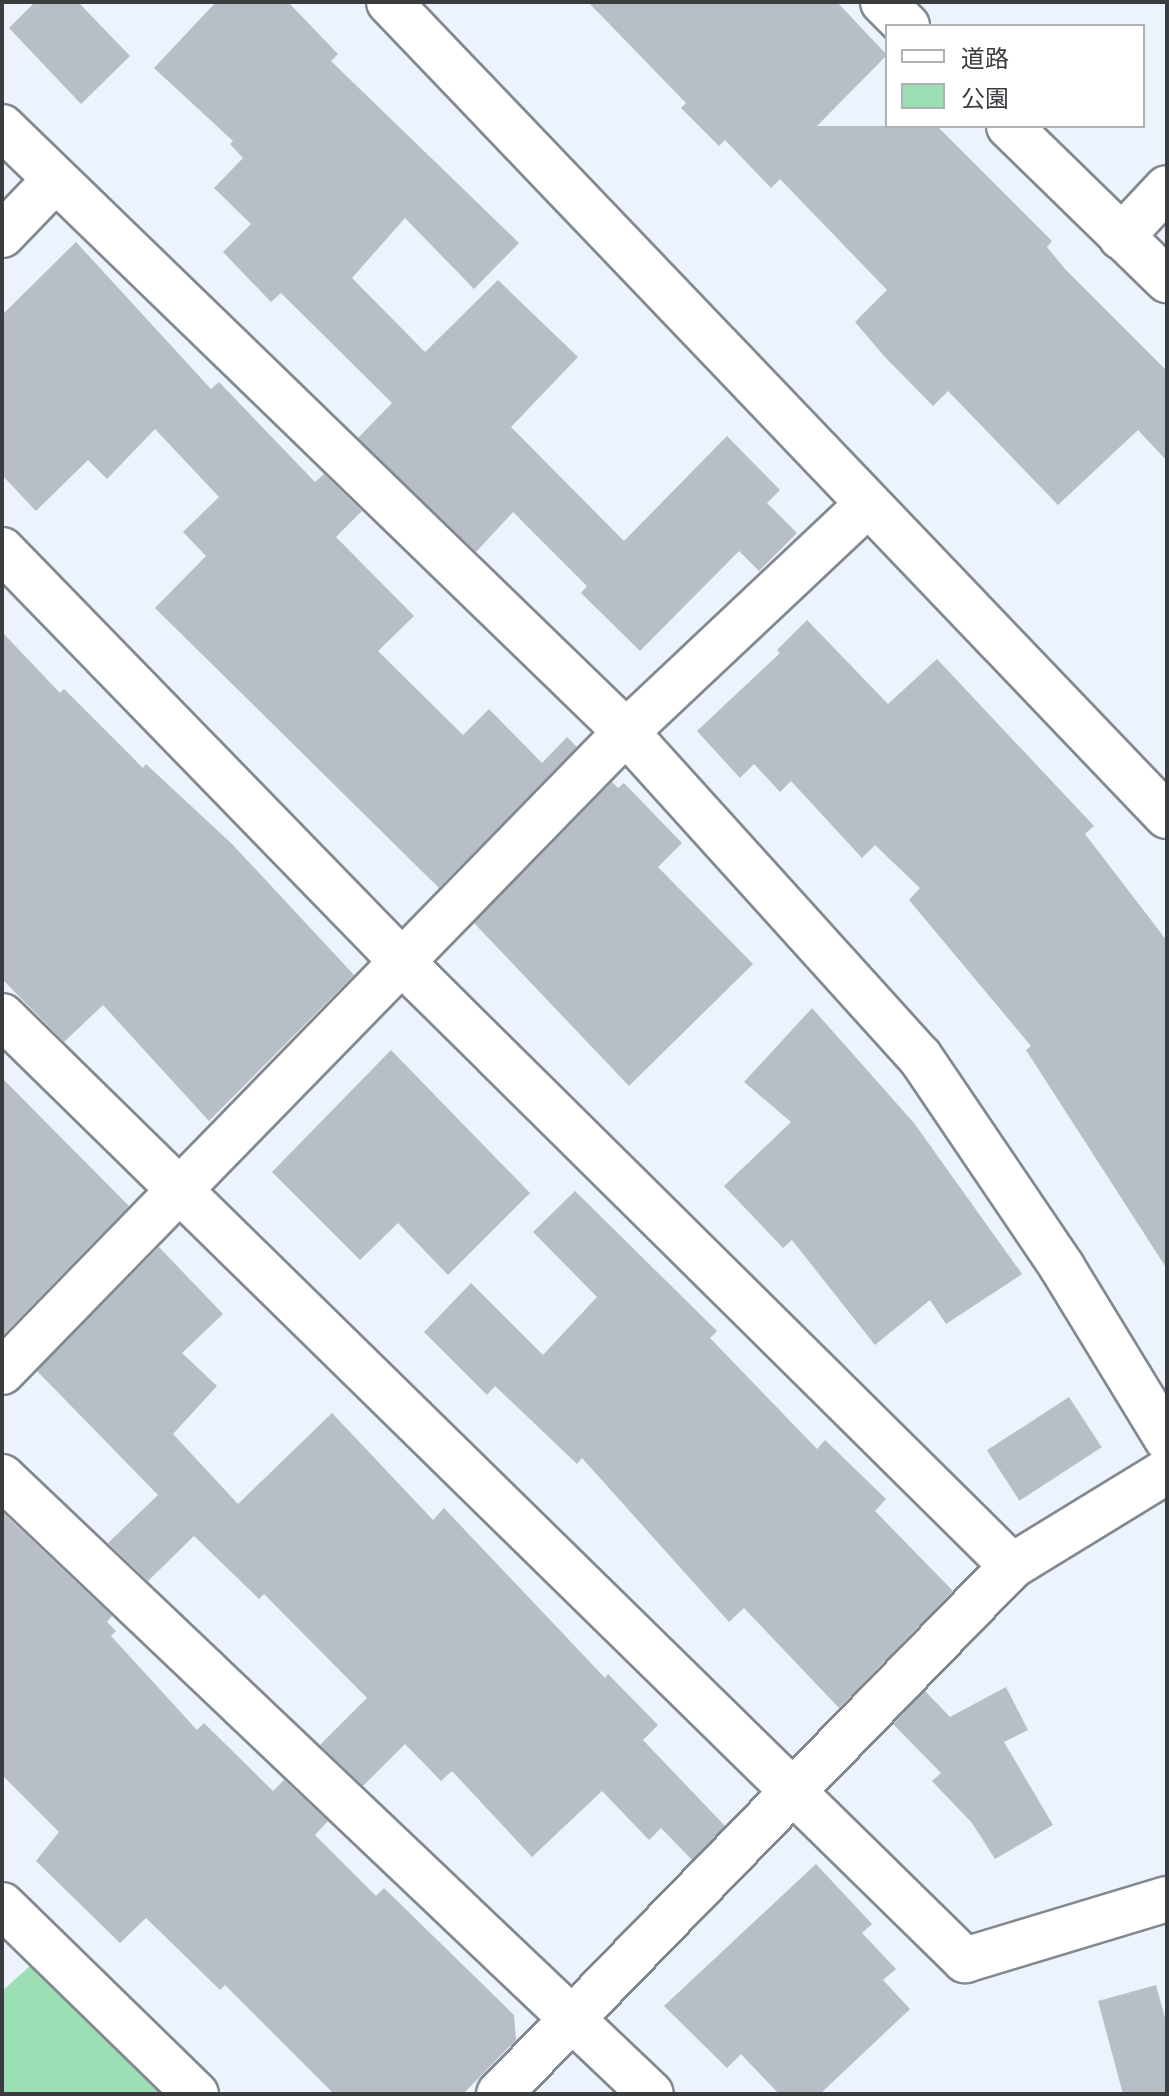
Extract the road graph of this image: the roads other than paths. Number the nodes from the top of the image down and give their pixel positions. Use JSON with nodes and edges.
{"nodes":[{"id":1,"x":389,"y":2,"type":"edge"},
{"id":2,"x":883,"y":2,"type":"edge"},
{"id":3,"x":905,"y":24,"type":"edge"},
{"id":4,"x":2,"y":127,"type":"edge"},
{"id":5,"x":1011,"y":128,"type":"edge"},
{"id":6,"x":55,"y":180,"type":"junction"},
{"id":7,"x":1167,"y":188,"type":"edge"},
{"id":8,"x":2,"y":235,"type":"edge"},
{"id":9,"x":1121,"y":237,"type":"junction"},
{"id":10,"x":1167,"y":280,"type":"edge"},
{"id":11,"x":867,"y":505,"type":"junction"},
{"id":12,"x":2,"y":550,"type":"edge"},
{"id":13,"x":626,"y":732,"type":"junction"},
{"id":14,"x":1167,"y":816,"type":"edge"},
{"id":15,"x":402,"y":961,"type":"junction"},
{"id":16,"x":2,"y":1016,"type":"edge"},
{"id":17,"x":179,"y":1191,"type":"junction"},
{"id":18,"x":2,"y":1372,"type":"edge"},
{"id":19,"x":1167,"y":1439,"type":"edge"},
{"id":20,"x":1167,"y":1471,"type":"edge"},
{"id":21,"x":2,"y":1477,"type":"edge"},
{"id":22,"x":1012,"y":1566,"type":"junction"},
{"id":23,"x":795,"y":1796,"type":"junction"},
{"id":24,"x":1167,"y":1899,"type":"edge"},
{"id":25,"x":2,"y":1905,"type":"edge"},
{"id":26,"x":571,"y":2020,"type":"junction"},
{"id":27,"x":196,"y":2094,"type":"edge"},
{"id":28,"x":499,"y":2094,"type":"edge"},
{"id":29,"x":651,"y":2094,"type":"edge"}],
"edges":[{"from":1,"to":11,"type":"street"},
{"from":2,"to":3,"type":"street"},
{"from":4,"to":6,"type":"street"},
{"from":5,"to":9,"type":"street"},
{"from":6,"to":8,"type":"street"},
{"from":6,"to":13,"type":"street"},
{"from":7,"to":9,"type":"street"},
{"from":9,"to":10,"type":"street"},
{"from":11,"to":13,"type":"street"},
{"from":11,"to":14,"type":"street"},
{"from":12,"to":15,"type":"street"},
{"from":13,"to":15,"type":"street"},
{"from":13,"to":19,"type":"street"},
{"from":15,"to":17,"type":"street"},
{"from":15,"to":22,"type":"street"},
{"from":16,"to":17,"type":"street"},
{"from":17,"to":18,"type":"street"},
{"from":17,"to":23,"type":"street"},
{"from":20,"to":22,"type":"street"},
{"from":21,"to":26,"type":"street"},
{"from":22,"to":23,"type":"street"},
{"from":23,"to":24,"type":"street"},
{"from":23,"to":26,"type":"street"},
{"from":25,"to":27,"type":"street"},
{"from":26,"to":28,"type":"street"},
{"from":26,"to":29,"type":"street"}]}
